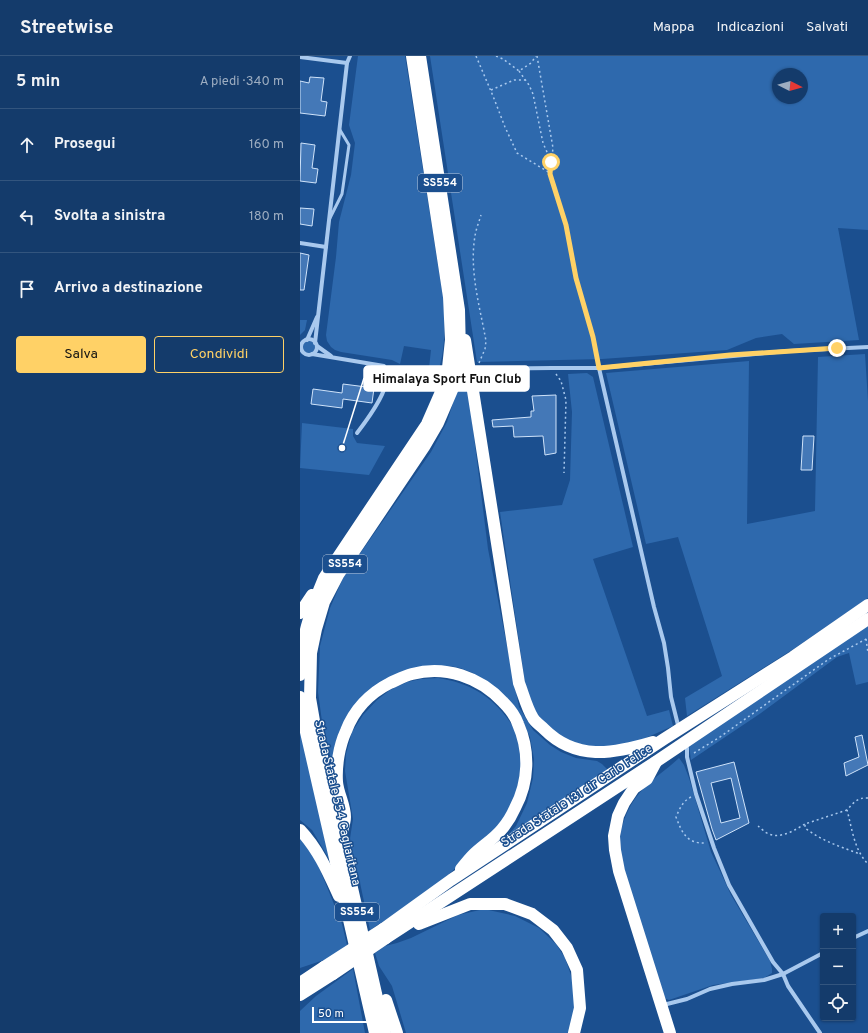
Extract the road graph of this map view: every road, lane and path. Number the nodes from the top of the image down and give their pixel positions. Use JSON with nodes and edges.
{"nodes":[{"id":1,"x":350,"y":56,"type":"edge"},
{"id":2,"x":412,"y":56,"type":"edge"},
{"id":3,"x":420,"y":56,"type":"edge"},
{"id":4,"x":476,"y":56,"type":"edge"},
{"id":5,"x":496,"y":56,"type":"edge"},
{"id":6,"x":537,"y":56,"type":"edge"},
{"id":7,"x":300,"y":57,"type":"edge"},
{"id":8,"x":347,"y":63,"type":"junction"},
{"id":9,"x":519,"y":71,"type":"junction"},
{"id":10,"x":525,"y":80,"type":"junction"},
{"id":11,"x":491,"y":90,"type":"junction"},
{"id":12,"x":340,"y":130,"type":"junction"},
{"id":13,"x":551,"y":162,"type":"junction"},
{"id":14,"x":550,"y":174,"type":"junction"},
{"id":15,"x":481,"y":215,"type":"dead end"},
{"id":16,"x":329,"y":219,"type":"junction"},
{"id":17,"x":300,"y":244,"type":"edge"},
{"id":18,"x":326,"y":246,"type":"junction"},
{"id":19,"x":459,"y":310,"type":"junction"},
{"id":20,"x":318,"y":313,"type":"junction"},
{"id":21,"x":303,"y":342,"type":"edge"},
{"id":22,"x":316,"y":344,"type":"junction"},
{"id":23,"x":868,"y":347,"type":"edge"},
{"id":24,"x":300,"y":354,"type":"edge"},
{"id":25,"x":309,"y":354,"type":"junction"},
{"id":26,"x":334,"y":357,"type":"junction"},
{"id":27,"x":552,"y":368,"type":"junction"},
{"id":28,"x":599,"y":368,"type":"junction"},
{"id":29,"x":472,"y":369,"type":"junction"},
{"id":30,"x":357,"y":433,"type":"dead end"},
{"id":31,"x":564,"y":473,"type":"dead end"},
{"id":32,"x":324,"y":578,"type":"junction"},
{"id":33,"x":868,"y":605,"type":"edge"},
{"id":34,"x":300,"y":613,"type":"edge"},
{"id":35,"x":868,"y":619,"type":"edge"},
{"id":36,"x":867,"y":639,"type":"edge"},
{"id":37,"x":868,"y":653,"type":"edge"},
{"id":38,"x":300,"y":675,"type":"edge"},
{"id":39,"x":300,"y":697,"type":"edge"},
{"id":40,"x":678,"y":725,"type":"dead end"},
{"id":41,"x":664,"y":739,"type":"junction"},
{"id":42,"x":687,"y":748,"type":"dead end"},
{"id":43,"x":687,"y":757,"type":"junction"},
{"id":44,"x":657,"y":761,"type":"junction"},
{"id":45,"x":696,"y":794,"type":"junction"},
{"id":46,"x":868,"y":798,"type":"edge"},
{"id":47,"x":847,"y":810,"type":"junction"},
{"id":48,"x":805,"y":824,"type":"junction"},
{"id":49,"x":758,"y":826,"type":"dead end"},
{"id":50,"x":300,"y":830,"type":"edge"},
{"id":51,"x":340,"y":840,"type":"junction"},
{"id":52,"x":712,"y":842,"type":"junction"},
{"id":53,"x":860,"y":854,"type":"junction"},
{"id":54,"x":868,"y":864,"type":"edge"},
{"id":55,"x":451,"y":880,"type":"junction"},
{"id":56,"x":349,"y":918,"type":"junction"},
{"id":57,"x":868,"y":931,"type":"edge"},
{"id":58,"x":385,"y":933,"type":"junction"},
{"id":59,"x":856,"y":937,"type":"edge"},
{"id":60,"x":820,"y":955,"type":"edge"},
{"id":61,"x":328,"y":970,"type":"junction"},
{"id":62,"x":300,"y":974,"type":"edge"},
{"id":63,"x":783,"y":974,"type":"junction"},
{"id":64,"x":374,"y":984,"type":"junction"},
{"id":65,"x":301,"y":992,"type":"edge"},
{"id":66,"x":661,"y":1006,"type":"junction"},
{"id":67,"x":375,"y":1033,"type":"edge"},
{"id":68,"x":386,"y":1033,"type":"edge"},
{"id":69,"x":397,"y":1033,"type":"edge"},
{"id":70,"x":574,"y":1033,"type":"edge"},
{"id":71,"x":670,"y":1033,"type":"edge"},
{"id":72,"x":820,"y":1033,"type":"edge"}],
"edges":[{"from":1,"to":8,"type":"street"},
{"from":2,"to":32,"type":"highway","number":"SS554"},
{"from":3,"to":19,"type":"highway","name":"Strada Statale 554 Cagliaritana","number":"SS554"},
{"from":4,"to":11,"type":"path"},
{"from":5,"to":9,"type":"path"},
{"from":6,"to":9,"type":"path"},
{"from":6,"to":13,"type":"path"},
{"from":7,"to":8,"type":"street"},
{"from":8,"to":12,"type":"street"},
{"from":9,"to":10,"type":"path"},
{"from":10,"to":11,"type":"path"},
{"from":10,"to":13,"type":"path"},
{"from":11,"to":14,"type":"path"},
{"from":12,"to":16,"type":"street"},
{"from":12,"to":16,"type":"lane"},
{"from":13,"to":14,"type":"path"},
{"from":14,"to":28,"type":"path"},
{"from":15,"to":29,"type":"path"},
{"from":16,"to":18,"type":"street"},
{"from":17,"to":18,"type":"street"},
{"from":18,"to":20,"type":"street"},
{"from":19,"to":29,"type":"highway"},
{"from":19,"to":51,"type":"highway","name":"Strada Statale 554 Cagliaritana","number":"SS554"},
{"from":20,"to":21,"type":"street"},
{"from":20,"to":22,"type":"street"},
{"from":21,"to":22,"type":"street"},
{"from":21,"to":25,"type":"street"},
{"from":22,"to":25,"type":"street"},
{"from":22,"to":26,"type":"street"},
{"from":23,"to":28,"type":"street"},
{"from":24,"to":25,"type":"street"},
{"from":25,"to":26,"type":"street"},
{"from":26,"to":30,"type":"street"},
{"from":27,"to":28,"type":"street"},
{"from":27,"to":29,"type":"street"},
{"from":27,"to":31,"type":"path"},
{"from":28,"to":40,"type":"street"},
{"from":29,"to":41,"type":"highway"},
{"from":32,"to":34,"type":"highway"},
{"from":32,"to":38,"type":"highway","number":"SS554"},
{"from":33,"to":41,"type":"highway","name":"Strada Statale 131 dir Carlo Felice"},
{"from":35,"to":44,"type":"highway","name":"Strada Statale 131 dir Carlo Felice"},
{"from":36,"to":37,"type":"path"},
{"from":36,"to":43,"type":"path"},
{"from":39,"to":56,"type":"highway","name":"Strada Statale 554 Cagliaritana","number":"SS554"},
{"from":41,"to":55,"type":"highway","name":"Strada Statale 131 dir Carlo Felice"},
{"from":42,"to":43,"type":"street"},
{"from":43,"to":45,"type":"street"},
{"from":44,"to":58,"type":"highway","name":"Strada Statale 131 dir Carlo Felice"},
{"from":44,"to":66,"type":"highway"},
{"from":45,"to":52,"type":"street"},
{"from":45,"to":52,"type":"path"},
{"from":46,"to":47,"type":"path"},
{"from":47,"to":48,"type":"path"},
{"from":47,"to":53,"type":"path"},
{"from":48,"to":49,"type":"path"},
{"from":48,"to":53,"type":"path"},
{"from":50,"to":56,"type":"highway"},
{"from":51,"to":55,"type":"highway"},
{"from":51,"to":64,"type":"highway","number":"SS554"},
{"from":52,"to":63,"type":"street"},
{"from":53,"to":54,"type":"path"},
{"from":55,"to":58,"type":"highway"},
{"from":56,"to":67,"type":"highway","name":"Strada Statale 554 Cagliaritana","number":"SS554"},
{"from":57,"to":59,"type":"street"},
{"from":58,"to":61,"type":"highway","name":"Strada Statale 131 dir Carlo Felice","bridge":true},
{"from":58,"to":70,"type":"highway"},
{"from":60,"to":63,"type":"street"},
{"from":61,"to":62,"type":"highway"},
{"from":61,"to":65,"type":"highway","name":"Strada Statale 131 dir Carlo Felice"},
{"from":63,"to":66,"type":"street"},
{"from":63,"to":72,"type":"street"},
{"from":64,"to":68,"type":"highway","number":"SS554"},
{"from":64,"to":69,"type":"highway"},
{"from":66,"to":71,"type":"highway"}]}
